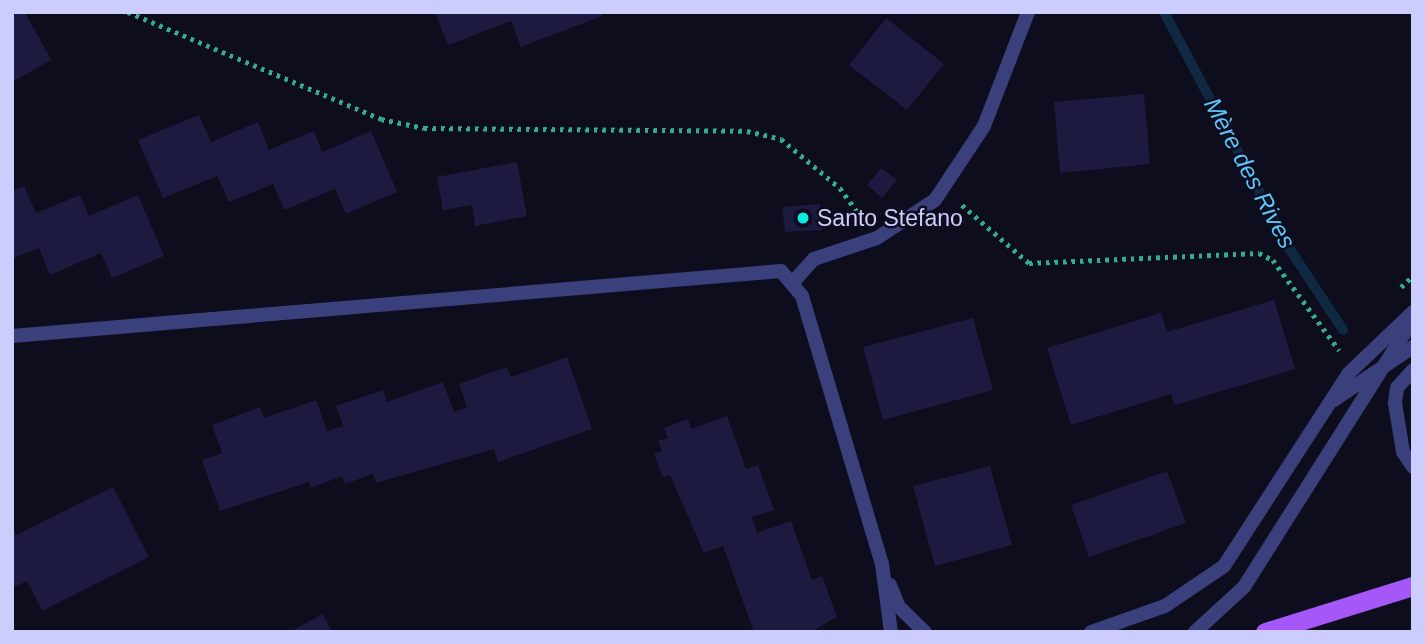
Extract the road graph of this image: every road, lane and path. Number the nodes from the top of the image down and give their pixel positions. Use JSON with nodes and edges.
{"nodes":[{"id":1,"x":128,"y":12,"type":"edge"},
{"id":2,"x":1028,"y":12,"type":"edge"},
{"id":3,"x":944,"y":189,"type":"junction"},
{"id":4,"x":877,"y":238,"type":"junction"},
{"id":5,"x":1413,"y":276,"type":"edge"},
{"id":6,"x":794,"y":281,"type":"junction"},
{"id":7,"x":1393,"y":294,"type":"dead end"},
{"id":8,"x":1413,"y":312,"type":"edge"},
{"id":9,"x":1413,"y":320,"type":"edge"},
{"id":10,"x":12,"y":336,"type":"edge"},
{"id":11,"x":1348,"y":344,"type":"dead end"},
{"id":12,"x":1413,"y":347,"type":"edge"},
{"id":13,"x":1381,"y":370,"type":"junction"},
{"id":14,"x":1413,"y":370,"type":"edge"},
{"id":15,"x":1324,"y":407,"type":"junction"},
{"id":16,"x":1413,"y":467,"type":"edge"},
{"id":17,"x":882,"y":564,"type":"junction"},
{"id":18,"x":1413,"y":586,"type":"edge"},
{"id":19,"x":1304,"y":619,"type":"junction"},
{"id":20,"x":891,"y":632,"type":"edge"},
{"id":21,"x":925,"y":632,"type":"edge"},
{"id":22,"x":1091,"y":632,"type":"edge"},
{"id":23,"x":1195,"y":632,"type":"edge"},
{"id":24,"x":1265,"y":632,"type":"edge"},
{"id":25,"x":1287,"y":632,"type":"edge"}],
"edges":[{"from":1,"to":4,"type":"path"},
{"from":2,"to":3,"type":"street"},
{"from":3,"to":4,"type":"street"},
{"from":3,"to":11,"type":"path"},
{"from":4,"to":6,"type":"street"},
{"from":5,"to":7,"type":"path"},
{"from":6,"to":10,"type":"street"},
{"from":6,"to":17,"type":"street"},
{"from":8,"to":15,"type":"street"},
{"from":9,"to":13,"type":"street"},
{"from":12,"to":13,"type":"street"},
{"from":13,"to":15,"type":"street"},
{"from":13,"to":23,"type":"street"},
{"from":14,"to":16,"type":"street"},
{"from":15,"to":22,"type":"street"},
{"from":17,"to":20,"type":"street"},
{"from":17,"to":21,"type":"street"},
{"from":18,"to":19,"type":"main road"},
{"from":19,"to":24,"type":"main road"},
{"from":19,"to":25,"type":"street"}]}
